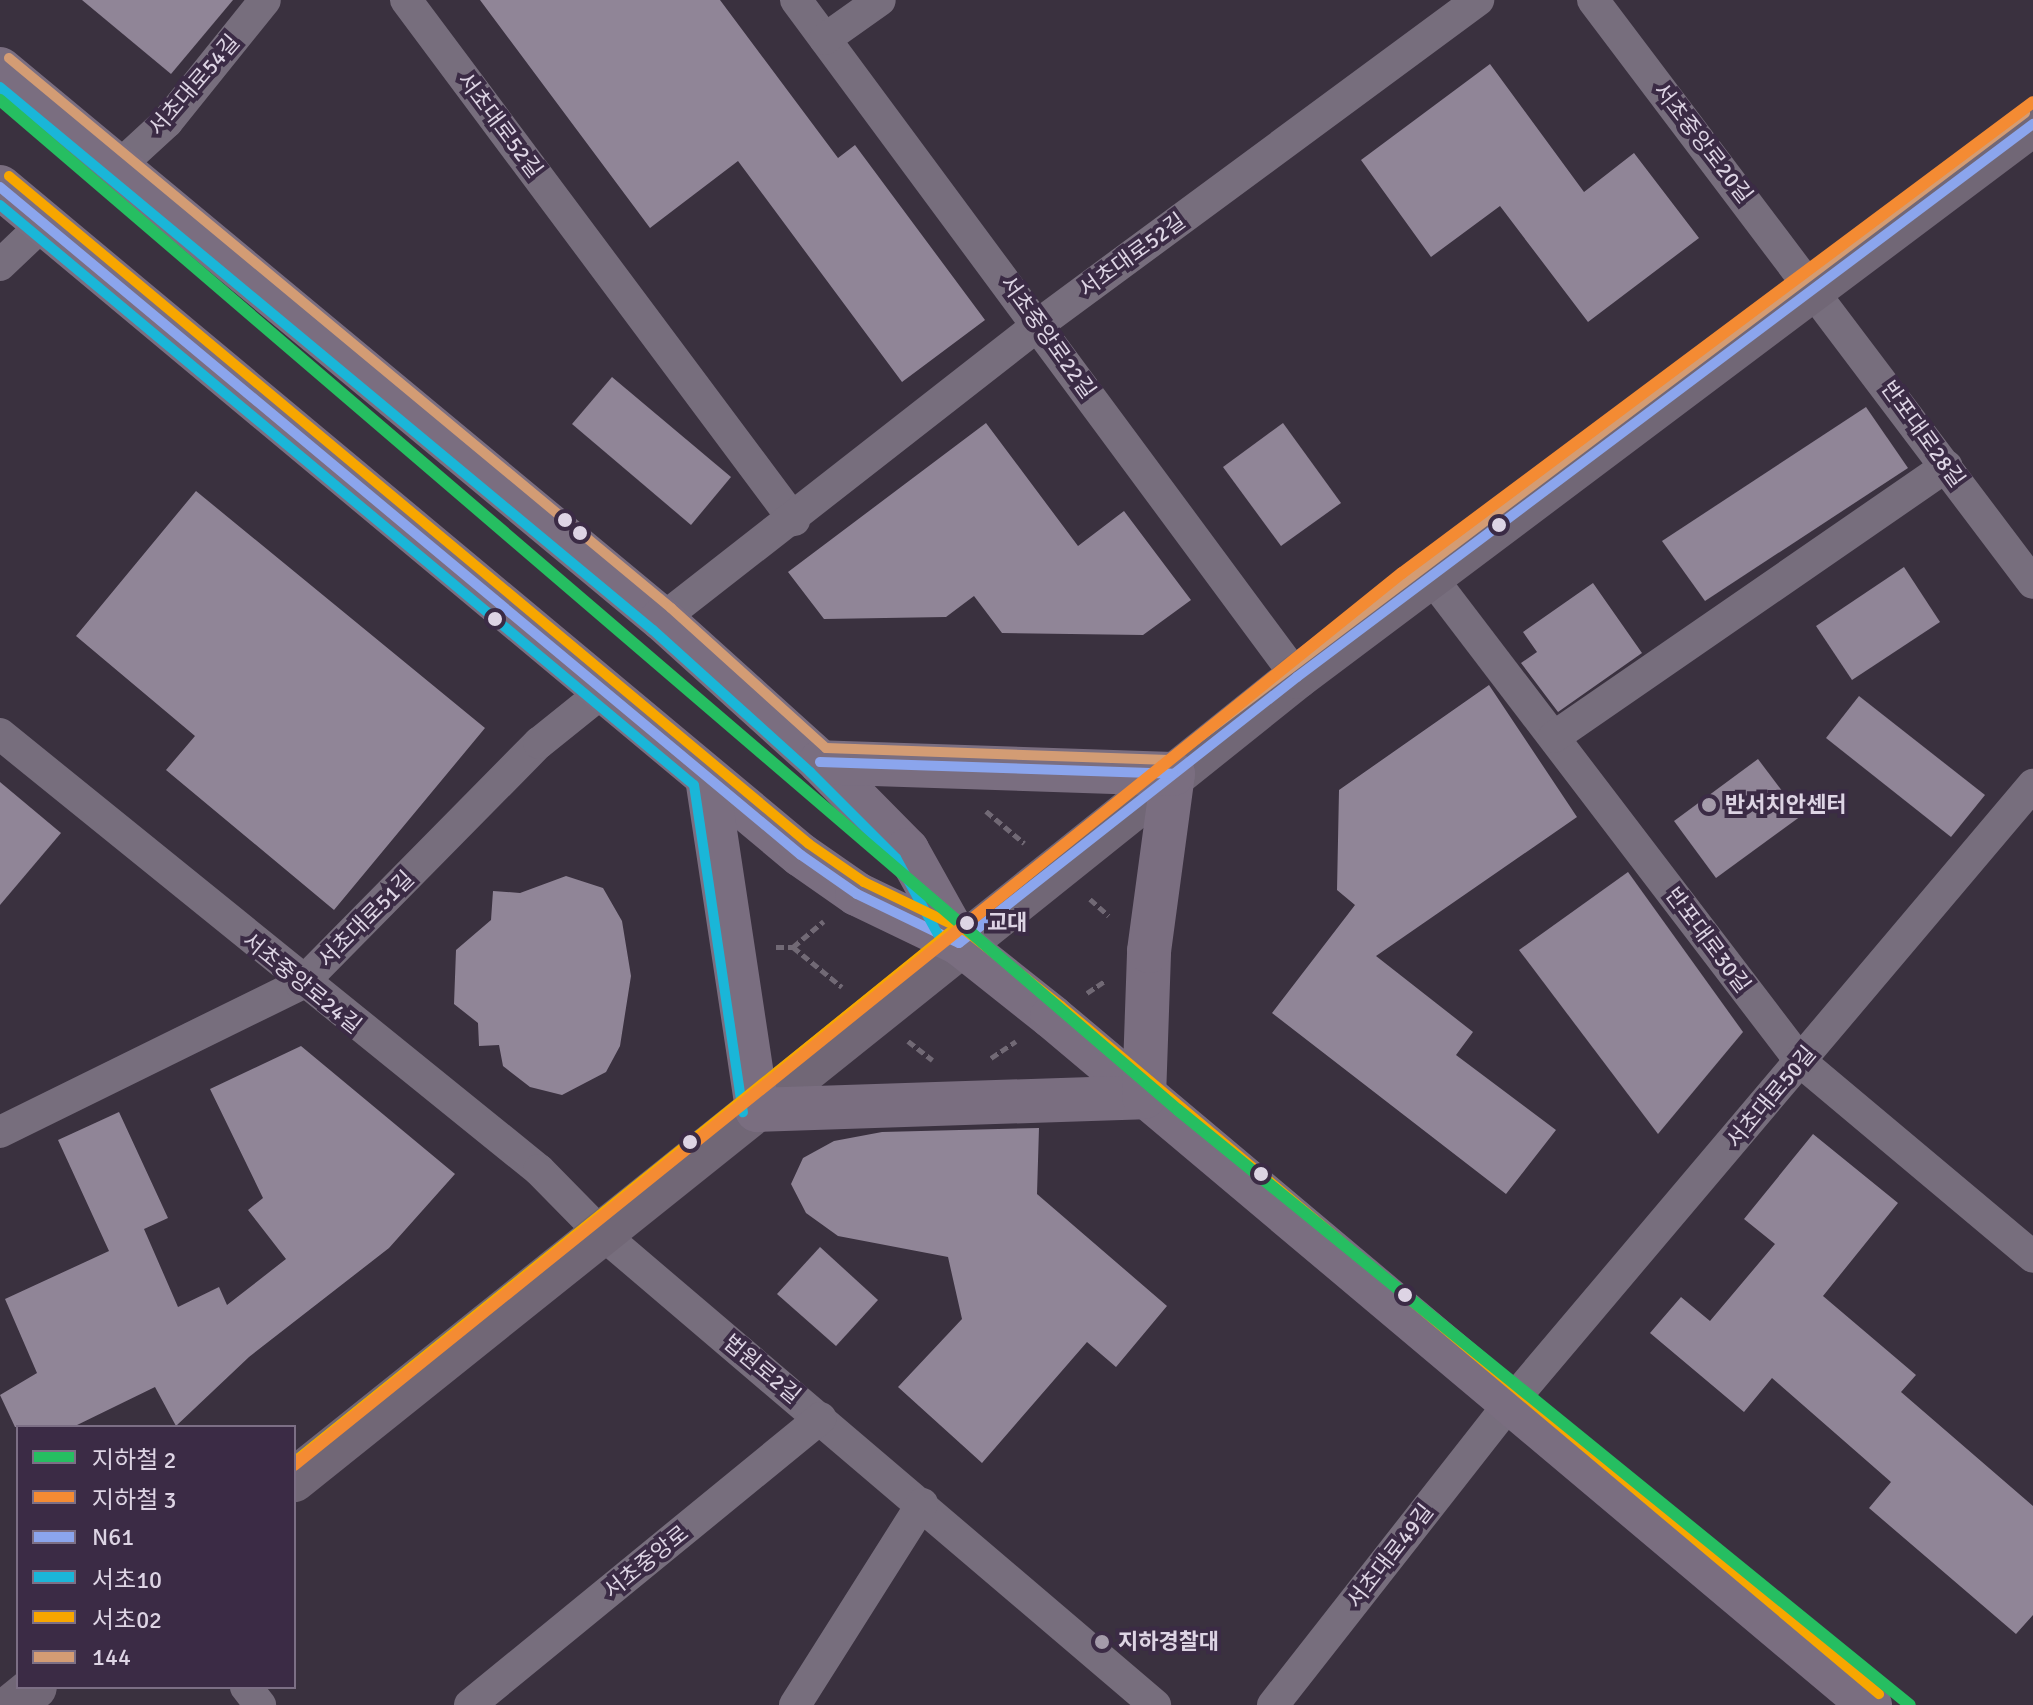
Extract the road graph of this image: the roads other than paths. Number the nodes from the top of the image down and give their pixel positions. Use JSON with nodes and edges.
{"nodes":[{"id":1,"x":265,"y":0,"type":"edge"},
{"id":2,"x":406,"y":0,"type":"edge"},
{"id":3,"x":796,"y":0,"type":"edge"},
{"id":4,"x":880,"y":0,"type":"edge"},
{"id":5,"x":1478,"y":0,"type":"edge"},
{"id":6,"x":1593,"y":0,"type":"edge"},
{"id":7,"x":825,"y":39,"type":"junction"},
{"id":8,"x":0,"y":69,"type":"edge"},
{"id":9,"x":2033,"y":124,"type":"edge"},
{"id":10,"x":118,"y":167,"type":"junction"},
{"id":11,"x":0,"y":187,"type":"edge"},
{"id":12,"x":43,"y":224,"type":"junction"},
{"id":13,"x":0,"y":265,"type":"edge"},
{"id":14,"x":1814,"y":286,"type":"junction"},
{"id":15,"x":1039,"y":324,"type":"junction"},
{"id":16,"x":1947,"y":466,"type":"junction"},
{"id":17,"x":794,"y":520,"type":"junction"},
{"id":18,"x":1431,"y":577,"type":"junction"},
{"id":19,"x":2033,"y":583,"type":"edge"},
{"id":20,"x":662,"y":619,"type":"junction"},
{"id":21,"x":1297,"y":677,"type":"junction"},
{"id":22,"x":605,"y":690,"type":"junction"},
{"id":23,"x":0,"y":734,"type":"edge"},
{"id":24,"x":1554,"y":737,"type":"junction"},
{"id":25,"x":820,"y":762,"type":"junction"},
{"id":26,"x":1173,"y":774,"type":"junction"},
{"id":27,"x":707,"y":778,"type":"junction"},
{"id":28,"x":2033,"y":785,"type":"edge"},
{"id":29,"x":959,"y":943,"type":"junction"},
{"id":30,"x":301,"y":984,"type":"junction"},
{"id":31,"x":1801,"y":1062,"type":"junction"},
{"id":32,"x":1144,"y":1097,"type":"junction"},
{"id":33,"x":757,"y":1110,"type":"junction"},
{"id":34,"x":0,"y":1132,"type":"edge"},
{"id":35,"x":601,"y":1233,"type":"junction"},
{"id":36,"x":2033,"y":1257,"type":"edge"},
{"id":37,"x":1507,"y":1407,"type":"junction"},
{"id":38,"x":821,"y":1418,"type":"junction"},
{"id":39,"x":296,"y":1478,"type":"edge"},
{"id":40,"x":922,"y":1504,"type":"junction"},
{"id":41,"x":33,"y":1689,"type":"edge"},
{"id":42,"x":248,"y":1689,"type":"edge"},
{"id":43,"x":13,"y":1705,"type":"edge"},
{"id":44,"x":260,"y":1705,"type":"edge"},
{"id":45,"x":470,"y":1705,"type":"edge"},
{"id":46,"x":795,"y":1705,"type":"edge"},
{"id":47,"x":1155,"y":1705,"type":"edge"},
{"id":48,"x":1273,"y":1705,"type":"edge"},
{"id":49,"x":1870,"y":1705,"type":"edge"}],
"edges":[{"from":1,"to":10,"type":"street","name":"서초대로54길"},
{"from":2,"to":17,"type":"street","name":"서초대로52길"},
{"from":3,"to":7,"type":"street","name":"서초중앙로22길"},
{"from":4,"to":7,"type":"street"},
{"from":5,"to":15,"type":"street","name":"서초대로52길"},
{"from":6,"to":14,"type":"street","name":"서초중앙로20길"},
{"from":7,"to":15,"type":"street","name":"서초중앙로22길"},
{"from":8,"to":10,"type":"main road"},
{"from":9,"to":14,"type":"main road"},
{"from":10,"to":20,"type":"main road"},
{"from":11,"to":12,"type":"main road"},
{"from":12,"to":13,"type":"street"},
{"from":12,"to":22,"type":"main road"},
{"from":14,"to":16,"type":"street","name":"반포대로28길"},
{"from":14,"to":18,"type":"main road"},
{"from":15,"to":17,"type":"street","name":"서초대로52길"},
{"from":15,"to":21,"type":"street","name":"서초중앙로22길"},
{"from":16,"to":19,"type":"street","name":"반포대로28길"},
{"from":16,"to":24,"type":"street"},
{"from":17,"to":20,"type":"street","name":"서초대로52길"},
{"from":18,"to":21,"type":"main road"},
{"from":18,"to":24,"type":"street","name":"반포대로30길"},
{"from":20,"to":25,"type":"main road"},
{"from":21,"to":26,"type":"main road"},
{"from":22,"to":27,"type":"main road"},
{"from":22,"to":30,"type":"street","name":"서초대로51길"},
{"from":23,"to":30,"type":"street","name":"서초중앙로24길"},
{"from":24,"to":31,"type":"street","name":"반포대로30길"},
{"from":25,"to":26,"type":"main road"},
{"from":25,"to":29,"type":"main road"},
{"from":26,"to":29,"type":"main road"},
{"from":26,"to":32,"type":"main road"},
{"from":27,"to":29,"type":"main road"},
{"from":27,"to":33,"type":"main road"},
{"from":28,"to":31,"type":"street","name":"서초대로50길"},
{"from":29,"to":32,"type":"main road"},
{"from":29,"to":33,"type":"main road"},
{"from":30,"to":34,"type":"street","name":"서초대로51길"},
{"from":30,"to":35,"type":"street","name":"서초중앙로24길"},
{"from":31,"to":36,"type":"street","name":"반포대로30길"},
{"from":31,"to":37,"type":"street","name":"서초대로50길"},
{"from":32,"to":33,"type":"main road"},
{"from":32,"to":37,"type":"main road"},
{"from":33,"to":35,"type":"main road"},
{"from":35,"to":38,"type":"street","name":"법원로2길"},
{"from":35,"to":39,"type":"main road"},
{"from":37,"to":48,"type":"street","name":"서초대로49길"},
{"from":37,"to":49,"type":"main road"},
{"from":38,"to":40,"type":"street","name":"법원로2길"},
{"from":38,"to":45,"type":"street","name":"서초중앙로"},
{"from":40,"to":46,"type":"street"},
{"from":40,"to":47,"type":"street","name":"법원로2길"},
{"from":41,"to":43,"type":"main road"},
{"from":42,"to":44,"type":"street"}]}
